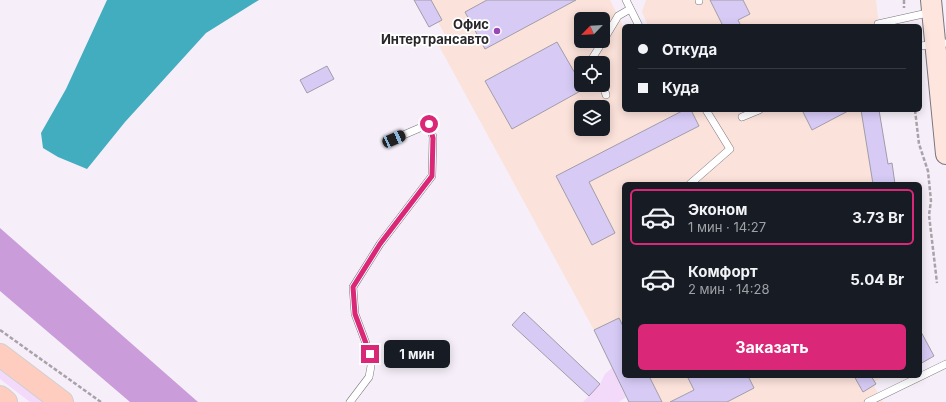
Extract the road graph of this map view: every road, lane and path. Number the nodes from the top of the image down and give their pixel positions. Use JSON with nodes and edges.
{"nodes":[{"id":1,"x":626,"y":0,"type":"edge"},
{"id":2,"x":931,"y":6,"type":"edge"},
{"id":3,"x":630,"y":9,"type":"junction"},
{"id":4,"x":638,"y":24,"type":"edge"},
{"id":5,"x":878,"y":24,"type":"dead end"},
{"id":6,"x":610,"y":29,"type":"edge"},
{"id":7,"x":934,"y":44,"type":"edge"},
{"id":8,"x":942,"y":75,"type":"edge"},
{"id":9,"x":605,"y":92,"type":"edge"},
{"id":10,"x":606,"y":95,"type":"dead end"},
{"id":11,"x":707,"y":112,"type":"edge"},
{"id":12,"x":754,"y":112,"type":"edge"},
{"id":13,"x":915,"y":112,"type":"edge"},
{"id":14,"x":742,"y":117,"type":"dead end"},
{"id":15,"x":945,"y":131,"type":"edge"},
{"id":16,"x":394,"y":139,"type":"dead end"},
{"id":17,"x":946,"y":154,"type":"edge"},
{"id":18,"x":692,"y":182,"type":"edge"},
{"id":19,"x":938,"y":283,"type":"dead end"},
{"id":20,"x":0,"y":330,"type":"edge"},
{"id":21,"x":0,"y":355,"type":"edge"},
{"id":22,"x":946,"y":364,"type":"edge"},
{"id":23,"x":922,"y":376,"type":"edge"},
{"id":24,"x":917,"y":378,"type":"edge"},
{"id":25,"x":0,"y":397,"type":"edge"},
{"id":26,"x":6,"y":402,"type":"edge"},
{"id":27,"x":62,"y":402,"type":"edge"},
{"id":28,"x":100,"y":402,"type":"edge"},
{"id":29,"x":350,"y":402,"type":"edge"},
{"id":30,"x":868,"y":402,"type":"edge"}],
"edges":[{"from":1,"to":3,"type":"lane"},
{"from":2,"to":5,"type":"lane"},
{"from":2,"to":7,"type":"main road"},
{"from":3,"to":4,"type":"lane"},
{"from":3,"to":6,"type":"lane"},
{"from":7,"to":8,"type":"main road"},
{"from":8,"to":15,"type":"main road"},
{"from":9,"to":10,"type":"lane"},
{"from":11,"to":18,"type":"lane"},
{"from":12,"to":14,"type":"lane"},
{"from":13,"to":19,"type":"path"},
{"from":15,"to":17,"type":"main road"},
{"from":16,"to":29,"type":"lane"},
{"from":20,"to":28,"type":"path"},
{"from":21,"to":27,"type":"main road"},
{"from":22,"to":23,"type":"lane"},
{"from":24,"to":30,"type":"lane"},
{"from":25,"to":26,"type":"main road"}]}
